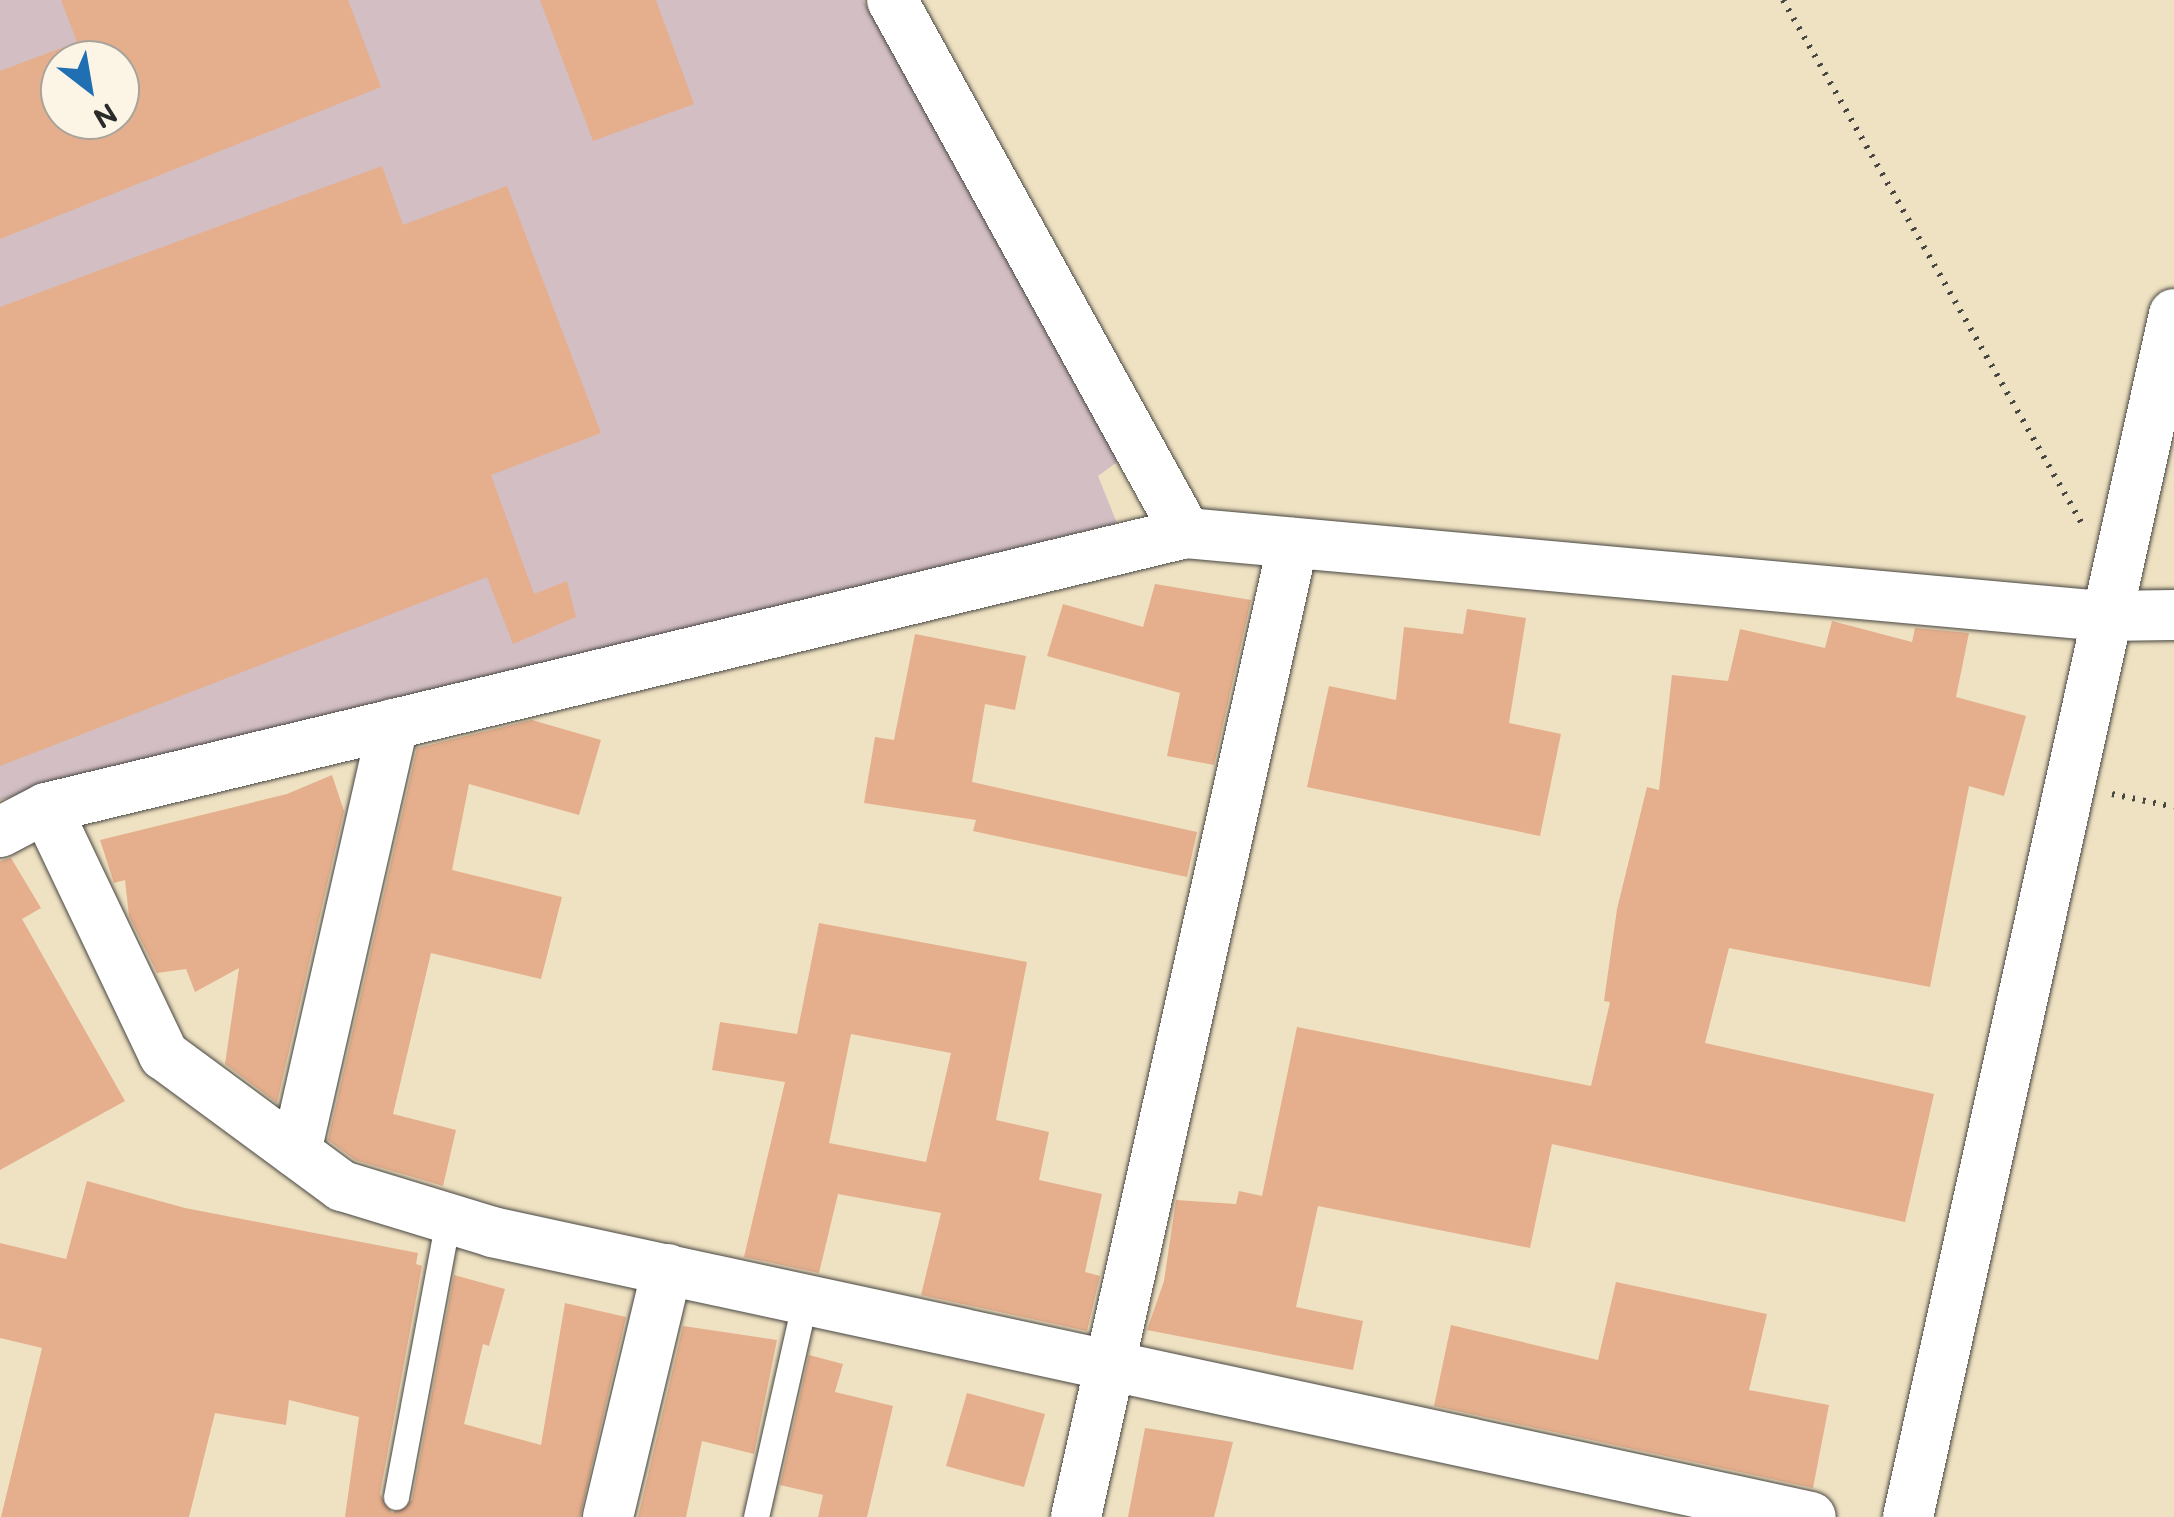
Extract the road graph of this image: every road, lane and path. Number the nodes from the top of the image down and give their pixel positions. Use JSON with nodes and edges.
{"nodes":[{"id":1,"x":892,"y":0,"type":"edge"},
{"id":2,"x":1784,"y":0,"type":"edge"},
{"id":3,"x":2174,"y":314,"type":"edge"},
{"id":4,"x":1186,"y":533,"type":"junction"},
{"id":5,"x":1293,"y":544,"type":"junction"},
{"id":6,"x":2110,"y":600,"type":"junction"},
{"id":7,"x":2174,"y":616,"type":"edge"},
{"id":8,"x":393,"y":724,"type":"junction"},
{"id":9,"x":2068,"y":784,"type":"junction"},
{"id":10,"x":2174,"y":807,"type":"edge"},
{"id":11,"x":46,"y":808,"type":"junction"},
{"id":12,"x":0,"y":832,"type":"edge"},
{"id":13,"x":296,"y":1152,"type":"junction"},
{"id":14,"x":448,"y":1218,"type":"junction"},
{"id":15,"x":667,"y":1270,"type":"junction"},
{"id":16,"x":805,"y":1300,"type":"junction"},
{"id":17,"x":1109,"y":1366,"type":"junction"},
{"id":18,"x":396,"y":1498,"type":"dead end"},
{"id":19,"x":608,"y":1517,"type":"edge"},
{"id":20,"x":756,"y":1517,"type":"edge"},
{"id":21,"x":1076,"y":1517,"type":"edge"},
{"id":22,"x":1811,"y":1517,"type":"edge"},
{"id":23,"x":1908,"y":1517,"type":"edge"}],
"edges":[{"from":1,"to":4,"type":"street"},
{"from":2,"to":6,"type":"path"},
{"from":3,"to":6,"type":"street"},
{"from":4,"to":5,"type":"street"},
{"from":4,"to":8,"type":"street"},
{"from":5,"to":6,"type":"street"},
{"from":5,"to":17,"type":"street"},
{"from":6,"to":7,"type":"street"},
{"from":6,"to":9,"type":"street"},
{"from":8,"to":11,"type":"street"},
{"from":8,"to":13,"type":"street"},
{"from":9,"to":10,"type":"path"},
{"from":9,"to":23,"type":"street"},
{"from":11,"to":12,"type":"street"},
{"from":11,"to":13,"type":"street"},
{"from":13,"to":14,"type":"street"},
{"from":14,"to":15,"type":"street"},
{"from":14,"to":18,"type":"lane"},
{"from":15,"to":16,"type":"street"},
{"from":15,"to":19,"type":"street"},
{"from":16,"to":17,"type":"street"},
{"from":16,"to":20,"type":"lane"},
{"from":17,"to":21,"type":"street"},
{"from":17,"to":22,"type":"street"}]}
